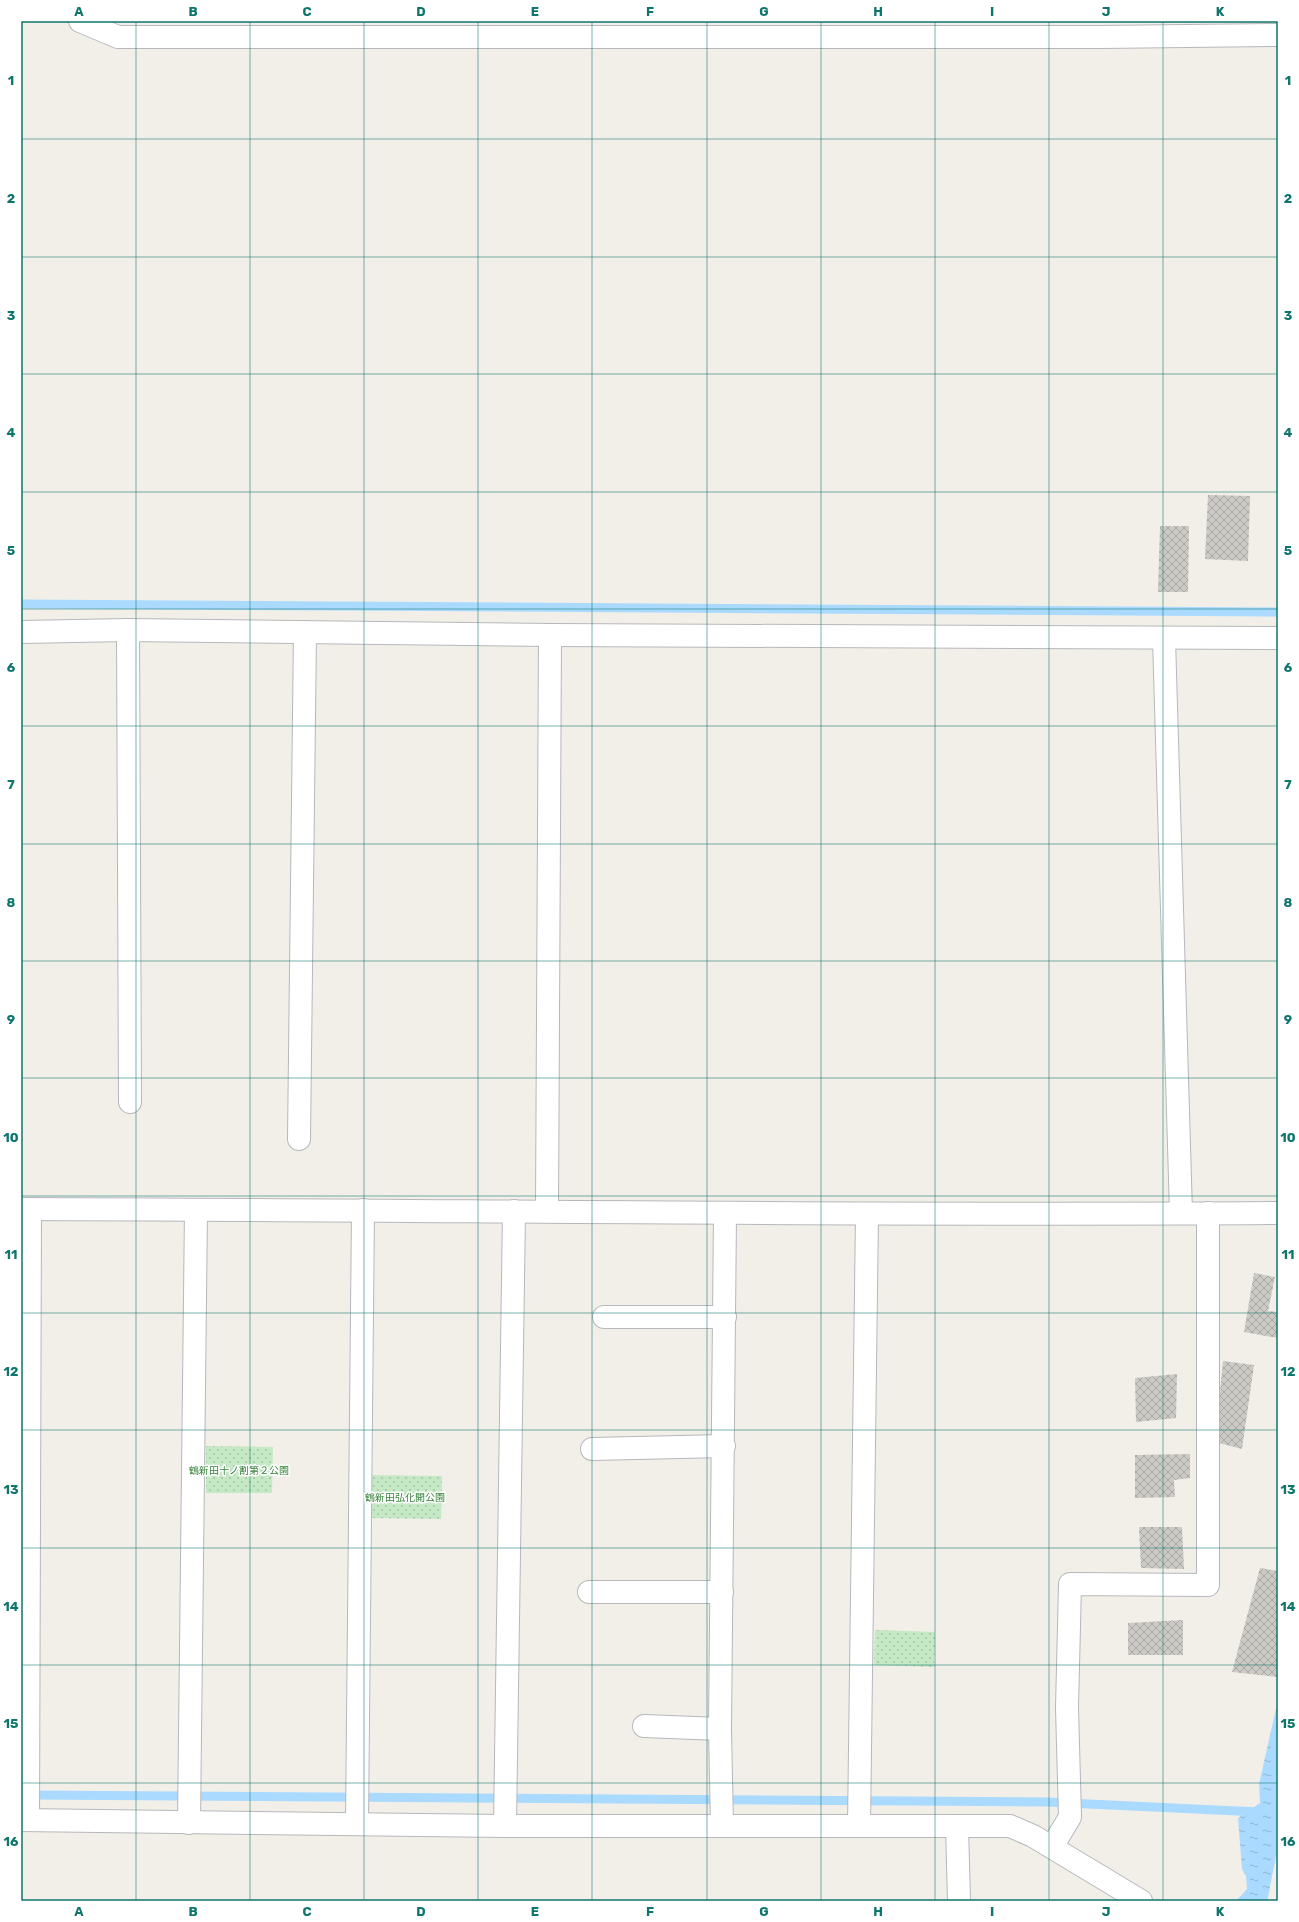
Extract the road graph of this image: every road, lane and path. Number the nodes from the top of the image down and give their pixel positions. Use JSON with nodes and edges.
{"nodes":[{"id":1,"x":80,"y":21,"type":"edge"},
{"id":2,"x":1278,"y":36,"type":"edge"},
{"id":3,"x":128,"y":630,"type":"junction"},
{"id":4,"x":21,"y":632,"type":"edge"},
{"id":5,"x":305,"y":632,"type":"junction"},
{"id":6,"x":550,"y":635,"type":"junction"},
{"id":7,"x":1278,"y":638,"type":"edge"},
{"id":8,"x":1164,"y":639,"type":"junction"},
{"id":9,"x":130,"y":1102,"type":"dead end"},
{"id":10,"x":299,"y":1139,"type":"dead end"},
{"id":11,"x":25,"y":1209,"type":"edge"},
{"id":12,"x":196,"y":1210,"type":"junction"},
{"id":13,"x":364,"y":1210,"type":"junction"},
{"id":14,"x":514,"y":1211,"type":"junction"},
{"id":15,"x":547,"y":1211,"type":"junction"},
{"id":16,"x":1181,"y":1213,"type":"junction"},
{"id":17,"x":1278,"y":1213,"type":"edge"},
{"id":18,"x":725,"y":1214,"type":"junction"},
{"id":19,"x":866,"y":1214,"type":"junction"},
{"id":20,"x":1208,"y":1214,"type":"junction"},
{"id":21,"x":604,"y":1317,"type":"dead end"},
{"id":22,"x":725,"y":1317,"type":"junction"},
{"id":23,"x":724,"y":1446,"type":"junction"},
{"id":24,"x":592,"y":1449,"type":"dead end"},
{"id":25,"x":589,"y":1592,"type":"dead end"},
{"id":26,"x":722,"y":1592,"type":"junction"},
{"id":27,"x":644,"y":1726,"type":"dead end"},
{"id":28,"x":720,"y":1729,"type":"junction"},
{"id":29,"x":190,"y":1807,"type":"junction"},
{"id":30,"x":357,"y":1807,"type":"junction"},
{"id":31,"x":26,"y":1808,"type":"edge"},
{"id":32,"x":505,"y":1809,"type":"junction"},
{"id":33,"x":722,"y":1809,"type":"junction"},
{"id":34,"x":859,"y":1810,"type":"junction"},
{"id":35,"x":957,"y":1826,"type":"junction"},
{"id":36,"x":1052,"y":1847,"type":"junction"},
{"id":37,"x":959,"y":1901,"type":"edge"},
{"id":38,"x":1141,"y":1901,"type":"edge"}],
"edges":[{"from":1,"to":2,"type":"street"},
{"from":3,"to":4,"type":"street"},
{"from":3,"to":5,"type":"street"},
{"from":3,"to":9,"type":"street"},
{"from":5,"to":6,"type":"street"},
{"from":5,"to":10,"type":"street"},
{"from":6,"to":8,"type":"street"},
{"from":6,"to":15,"type":"street"},
{"from":7,"to":8,"type":"street"},
{"from":8,"to":16,"type":"street"},
{"from":11,"to":12,"type":"street"},
{"from":11,"to":31,"type":"street"},
{"from":12,"to":13,"type":"street"},
{"from":12,"to":29,"type":"street"},
{"from":13,"to":14,"type":"street"},
{"from":13,"to":30,"type":"street"},
{"from":14,"to":15,"type":"street"},
{"from":14,"to":32,"type":"street"},
{"from":15,"to":18,"type":"street"},
{"from":16,"to":19,"type":"street"},
{"from":16,"to":20,"type":"street"},
{"from":17,"to":20,"type":"street"},
{"from":18,"to":19,"type":"street"},
{"from":18,"to":22,"type":"street"},
{"from":19,"to":34,"type":"street"},
{"from":20,"to":36,"type":"street"},
{"from":21,"to":22,"type":"street"},
{"from":22,"to":23,"type":"street"},
{"from":23,"to":24,"type":"street"},
{"from":23,"to":26,"type":"street"},
{"from":25,"to":26,"type":"street"},
{"from":26,"to":28,"type":"street"},
{"from":27,"to":28,"type":"street"},
{"from":28,"to":33,"type":"street"},
{"from":29,"to":30,"type":"street"},
{"from":29,"to":31,"type":"street"},
{"from":30,"to":32,"type":"street"},
{"from":32,"to":33,"type":"street"},
{"from":33,"to":34,"type":"street"},
{"from":34,"to":35,"type":"street"},
{"from":35,"to":36,"type":"street"},
{"from":35,"to":37,"type":"street"},
{"from":36,"to":38,"type":"street"}]}
